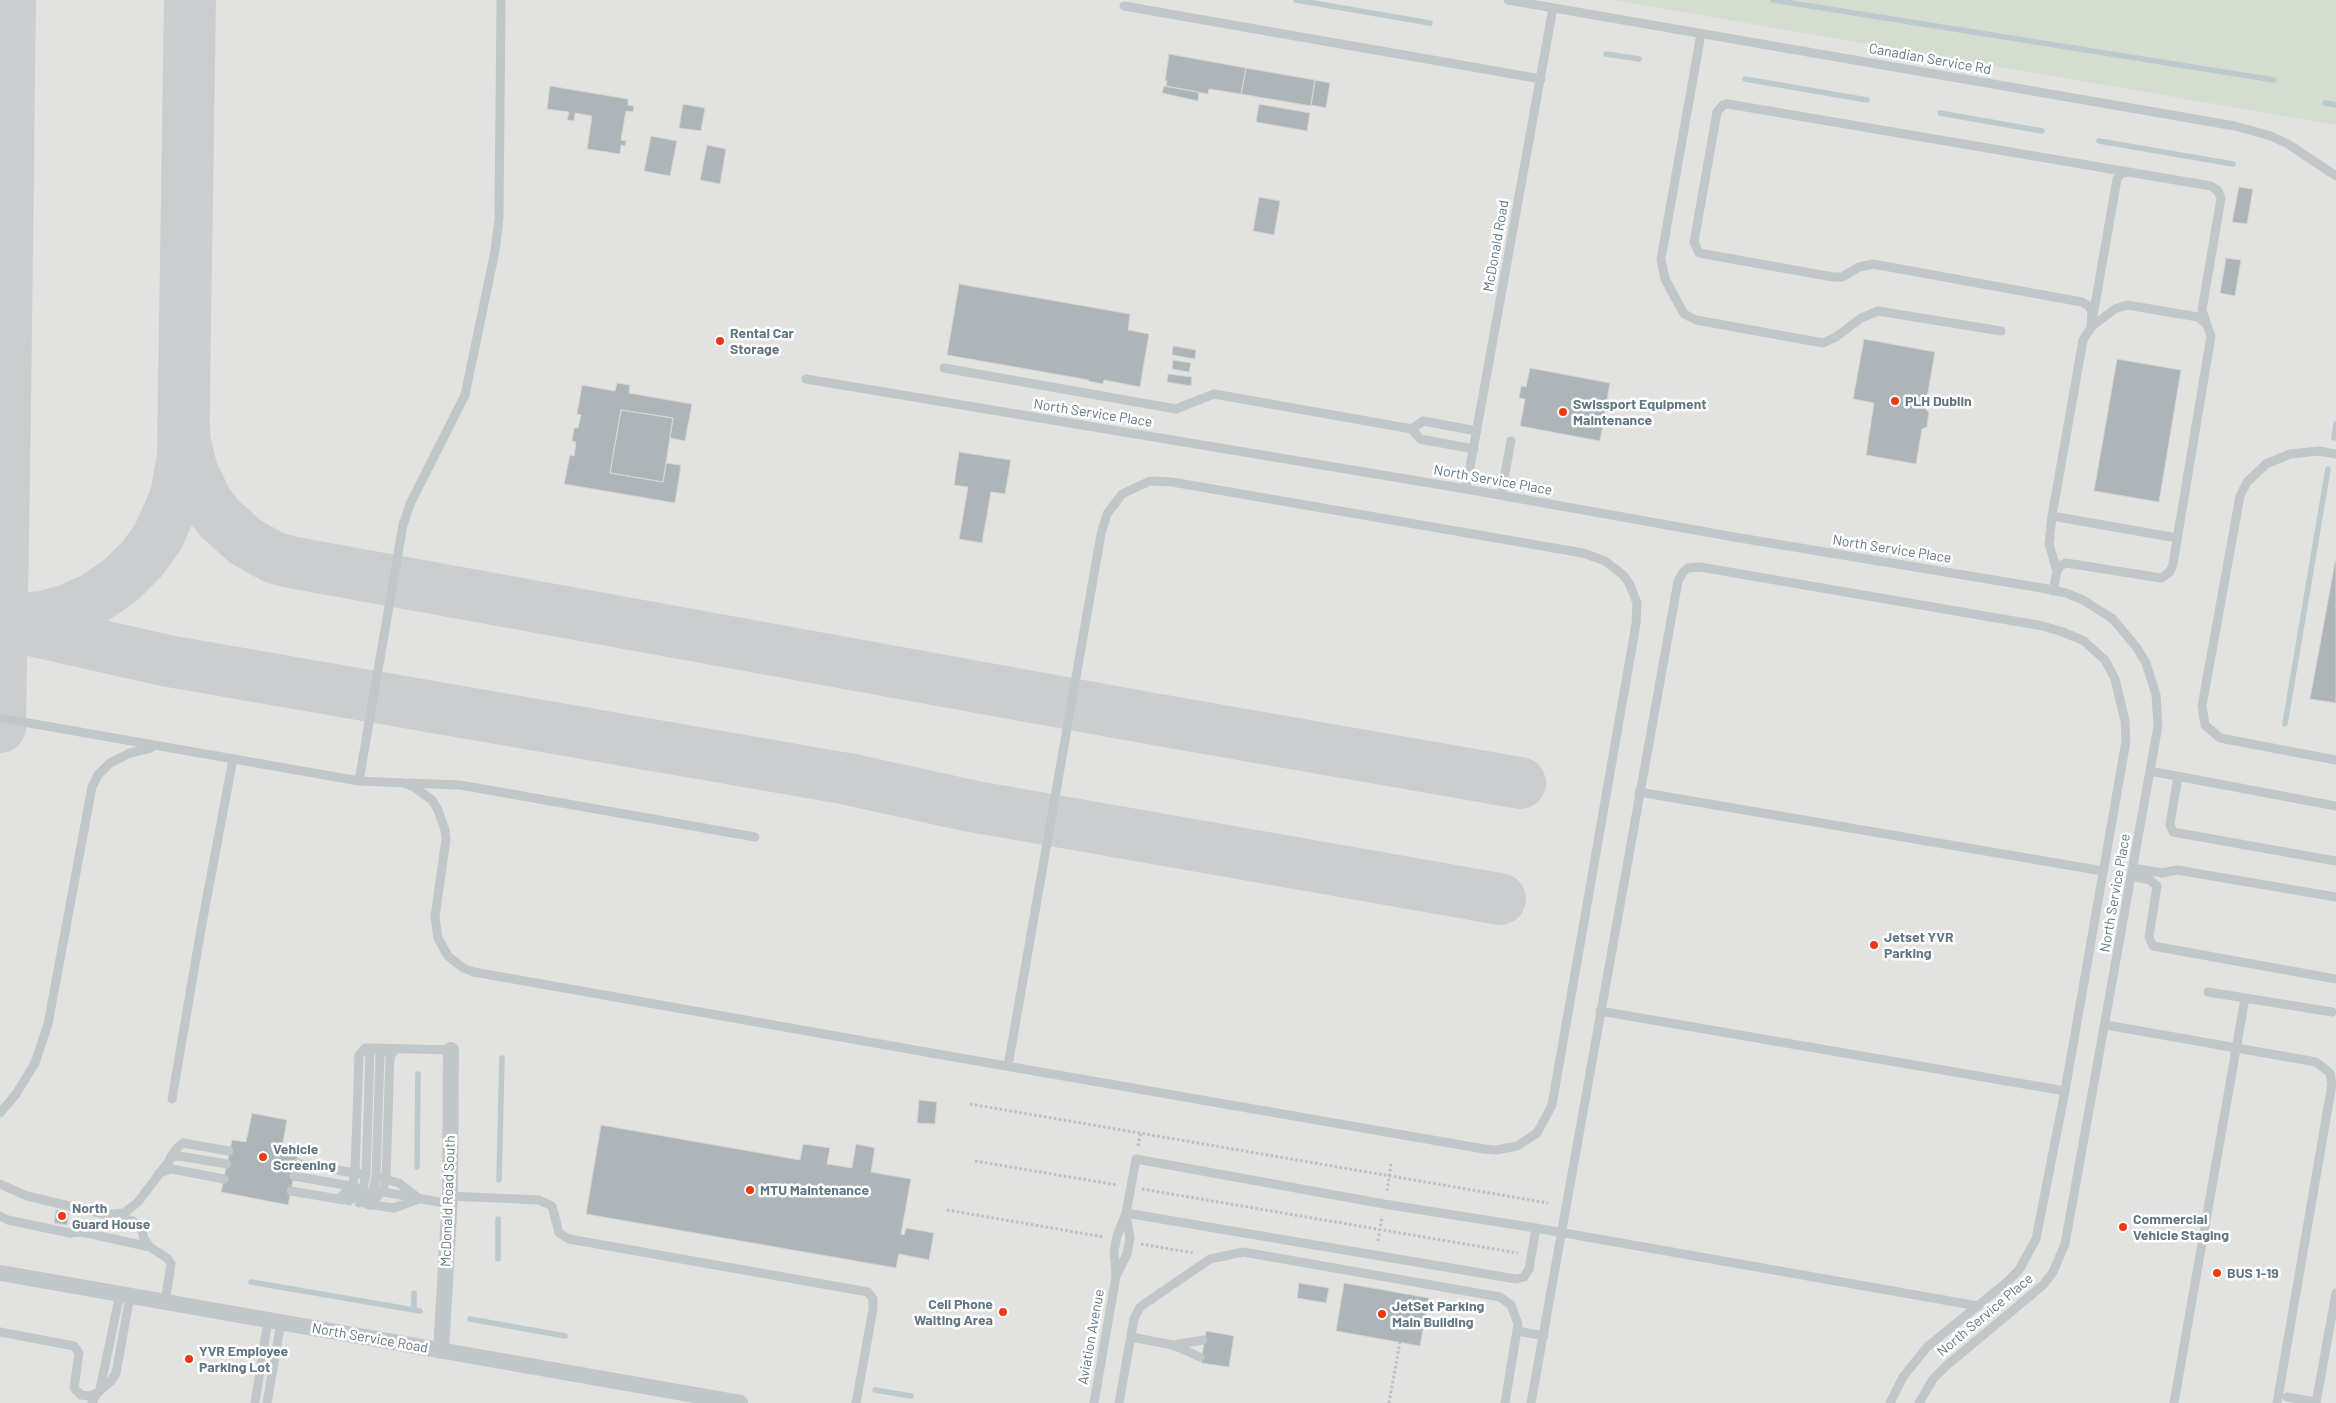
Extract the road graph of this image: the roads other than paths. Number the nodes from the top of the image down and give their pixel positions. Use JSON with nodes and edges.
{"nodes":[{"id":1,"x":501,"y":0,"type":"edge"},
{"id":2,"x":1508,"y":0,"type":"edge"},
{"id":3,"x":1124,"y":6,"type":"dead end"},
{"id":4,"x":1554,"y":8,"type":"junction"},
{"id":5,"x":1701,"y":34,"type":"junction"},
{"id":6,"x":1541,"y":79,"type":"junction"},
{"id":7,"x":2128,"y":172,"type":"junction"},
{"id":8,"x":2336,"y":176,"type":"edge"},
{"id":9,"x":2093,"y":317,"type":"junction"},
{"id":10,"x":2207,"y":324,"type":"junction"},
{"id":11,"x":2091,"y":327,"type":"junction"},
{"id":12,"x":2001,"y":331,"type":"dead end"},
{"id":13,"x":944,"y":368,"type":"dead end"},
{"id":14,"x":806,"y":379,"type":"dead end"},
{"id":15,"x":1412,"y":429,"type":"junction"},
{"id":16,"x":1477,"y":431,"type":"junction"},
{"id":17,"x":1511,"y":441,"type":"dead end"},
{"id":18,"x":1474,"y":449,"type":"junction"},
{"id":19,"x":2336,"y":454,"type":"edge"},
{"id":20,"x":1466,"y":489,"type":"junction"},
{"id":21,"x":1501,"y":495,"type":"junction"},
{"id":22,"x":2052,"y":516,"type":"junction"},
{"id":23,"x":2177,"y":538,"type":"junction"},
{"id":24,"x":2057,"y":571,"type":"junction"},
{"id":25,"x":2054,"y":591,"type":"junction"},
{"id":26,"x":0,"y":718,"type":"edge"},
{"id":27,"x":166,"y":748,"type":"junction"},
{"id":28,"x":233,"y":759,"type":"junction"},
{"id":29,"x":2336,"y":760,"type":"edge"},
{"id":30,"x":2150,"y":772,"type":"junction"},
{"id":31,"x":2178,"y":777,"type":"junction"},
{"id":32,"x":359,"y":781,"type":"junction"},
{"id":33,"x":404,"y":783,"type":"junction"},
{"id":34,"x":1639,"y":792,"type":"junction"},
{"id":35,"x":2336,"y":806,"type":"edge"},
{"id":36,"x":755,"y":837,"type":"dead end"},
{"id":37,"x":2336,"y":861,"type":"edge"},
{"id":38,"x":2103,"y":871,"type":"junction"},
{"id":39,"x":2132,"y":872,"type":"junction"},
{"id":40,"x":2336,"y":897,"type":"edge"},
{"id":41,"x":2336,"y":979,"type":"edge"},
{"id":42,"x":2208,"y":992,"type":"dead end"},
{"id":43,"x":2245,"y":998,"type":"junction"},
{"id":44,"x":1600,"y":1011,"type":"junction"},
{"id":45,"x":2332,"y":1012,"type":"dead end"},
{"id":46,"x":2106,"y":1025,"type":"junction"},
{"id":47,"x":375,"y":1048,"type":"junction"},
{"id":48,"x":386,"y":1048,"type":"junction"},
{"id":49,"x":2237,"y":1048,"type":"junction"},
{"id":50,"x":396,"y":1049,"type":"junction"},
{"id":51,"x":452,"y":1050,"type":"joint"},
{"id":52,"x":1008,"y":1066,"type":"junction"},
{"id":53,"x":2066,"y":1091,"type":"junction"},
{"id":54,"x":172,"y":1099,"type":"dead end"},
{"id":55,"x":0,"y":1113,"type":"edge"},
{"id":56,"x":229,"y":1151,"type":"dead end"},
{"id":57,"x":169,"y":1159,"type":"junction"},
{"id":58,"x":296,"y":1163,"type":"dead end"},
{"id":59,"x":227,"y":1164,"type":"dead end"},
{"id":60,"x":159,"y":1173,"type":"junction"},
{"id":61,"x":355,"y":1173,"type":"junction"},
{"id":62,"x":366,"y":1175,"type":"junction"},
{"id":63,"x":294,"y":1176,"type":"dead end"},
{"id":64,"x":376,"y":1177,"type":"junction"},
{"id":65,"x":224,"y":1178,"type":"dead end"},
{"id":66,"x":386,"y":1179,"type":"junction"},
{"id":67,"x":0,"y":1184,"type":"edge"},
{"id":68,"x":352,"y":1186,"type":"junction"},
{"id":69,"x":363,"y":1188,"type":"junction"},
{"id":70,"x":373,"y":1190,"type":"junction"},
{"id":71,"x":291,"y":1191,"type":"dead end"},
{"id":72,"x":382,"y":1192,"type":"junction"},
{"id":73,"x":338,"y":1199,"type":"junction"},
{"id":74,"x":422,"y":1199,"type":"junction"},
{"id":75,"x":450,"y":1200,"type":"junction"},
{"id":76,"x":349,"y":1201,"type":"junction"},
{"id":77,"x":359,"y":1203,"type":"junction"},
{"id":78,"x":369,"y":1205,"type":"junction"},
{"id":79,"x":1126,"y":1213,"type":"junction"},
{"id":80,"x":104,"y":1215,"type":"junction"},
{"id":81,"x":0,"y":1216,"type":"edge"},
{"id":82,"x":1536,"y":1228,"type":"junction"},
{"id":83,"x":1561,"y":1232,"type":"junction"},
{"id":84,"x":150,"y":1247,"type":"junction"},
{"id":85,"x":0,"y":1273,"type":"edge"},
{"id":86,"x":1116,"y":1276,"type":"junction"},
{"id":87,"x":2336,"y":1293,"type":"edge"},
{"id":88,"x":125,"y":1295,"type":"junction"},
{"id":89,"x":165,"y":1302,"type":"junction"},
{"id":90,"x":1978,"y":1306,"type":"junction"},
{"id":91,"x":2334,"y":1319,"type":"edge"},
{"id":92,"x":275,"y":1321,"type":"junction"},
{"id":93,"x":1518,"y":1331,"type":"junction"},
{"id":94,"x":0,"y":1332,"type":"edge"},
{"id":95,"x":1544,"y":1336,"type":"junction"},
{"id":96,"x":1131,"y":1337,"type":"junction"},
{"id":97,"x":1203,"y":1340,"type":"dead end"},
{"id":98,"x":1174,"y":1344,"type":"junction"},
{"id":99,"x":441,"y":1351,"type":"junction"},
{"id":100,"x":1200,"y":1357,"type":"dead end"},
{"id":101,"x":98,"y":1392,"type":"junction"},
{"id":102,"x":2287,"y":1397,"type":"dead end"},
{"id":103,"x":1120,"y":1402,"type":"edge"},
{"id":104,"x":2316,"y":1402,"type":"edge"},
{"id":105,"x":92,"y":1403,"type":"edge"},
{"id":106,"x":255,"y":1403,"type":"edge"},
{"id":107,"x":268,"y":1403,"type":"edge"},
{"id":108,"x":740,"y":1403,"type":"edge"},
{"id":109,"x":856,"y":1403,"type":"edge"},
{"id":110,"x":1094,"y":1403,"type":"edge"},
{"id":111,"x":1505,"y":1403,"type":"edge"},
{"id":112,"x":1531,"y":1403,"type":"edge"},
{"id":113,"x":1890,"y":1403,"type":"edge"},
{"id":114,"x":1919,"y":1403,"type":"edge"},
{"id":115,"x":2174,"y":1403,"type":"edge"},
{"id":116,"x":2277,"y":1403,"type":"edge"}],
"edges":[{"from":1,"to":32,"type":"lane"},
{"from":2,"to":4,"type":"lane","name":"Canadian Service Rd"},
{"from":3,"to":6,"type":"lane"},
{"from":4,"to":5,"type":"lane","name":"Canadian Service Rd"},
{"from":4,"to":6,"type":"lane","name":"McDonald Road"},
{"from":5,"to":8,"type":"lane","name":"Canadian Service Rd"},
{"from":5,"to":12,"type":"lane"},
{"from":6,"to":16,"type":"lane","name":"McDonald Road"},
{"from":7,"to":9,"type":"lane"},
{"from":7,"to":9,"type":"lane"},
{"from":7,"to":10,"type":"lane"},
{"from":9,"to":11,"type":"lane"},
{"from":10,"to":11,"type":"lane"},
{"from":10,"to":23,"type":"lane"},
{"from":11,"to":22,"type":"lane"},
{"from":13,"to":15,"type":"lane"},
{"from":14,"to":20,"type":"lane","name":"North Service Place"},
{"from":15,"to":16,"type":"lane"},
{"from":15,"to":18,"type":"lane"},
{"from":16,"to":18,"type":"lane","name":"McDonald Road"},
{"from":17,"to":21,"type":"lane"},
{"from":18,"to":20,"type":"lane","name":"McDonald Road"},
{"from":19,"to":29,"type":"lane"},
{"from":20,"to":21,"type":"lane","name":"North Service Place"},
{"from":21,"to":25,"type":"lane","name":"North Service Place"},
{"from":22,"to":23,"type":"lane"},
{"from":22,"to":24,"type":"lane"},
{"from":23,"to":24,"type":"lane"},
{"from":24,"to":25,"type":"lane"},
{"from":25,"to":30,"type":"lane","name":"North Service Place"},
{"from":26,"to":27,"type":"lane"},
{"from":27,"to":28,"type":"lane"},
{"from":27,"to":55,"type":"lane"},
{"from":28,"to":32,"type":"lane"},
{"from":28,"to":54,"type":"lane"},
{"from":30,"to":31,"type":"lane"},
{"from":30,"to":39,"type":"lane","name":"North Service Place"},
{"from":31,"to":35,"type":"lane"},
{"from":31,"to":37,"type":"lane"},
{"from":32,"to":33,"type":"lane"},
{"from":33,"to":36,"type":"lane"},
{"from":33,"to":52,"type":"lane"},
{"from":34,"to":38,"type":"lane"},
{"from":34,"to":38,"type":"lane"},
{"from":34,"to":44,"type":"lane"},
{"from":38,"to":53,"type":"lane"},
{"from":39,"to":40,"type":"lane"},
{"from":39,"to":41,"type":"lane"},
{"from":39,"to":46,"type":"lane","name":"North Service Place"},
{"from":42,"to":43,"type":"lane"},
{"from":43,"to":45,"type":"lane"},
{"from":43,"to":49,"type":"lane"},
{"from":44,"to":53,"type":"lane"},
{"from":44,"to":83,"type":"lane"},
{"from":46,"to":49,"type":"lane"},
{"from":46,"to":114,"type":"lane","name":"North Service Place"},
{"from":47,"to":48,"type":"lane"},
{"from":47,"to":61,"type":"lane"},
{"from":47,"to":62,"type":"lane"},
{"from":48,"to":50,"type":"lane"},
{"from":48,"to":64,"type":"lane"},
{"from":49,"to":115,"type":"lane"},
{"from":49,"to":116,"type":"lane"},
{"from":50,"to":51,"type":"lane"},
{"from":50,"to":66,"type":"lane"},
{"from":51,"to":75,"type":"street","name":"McDonald Road South"},
{"from":52,"to":52,"type":"lane"},
{"from":53,"to":90,"type":"lane"},
{"from":56,"to":57,"type":"lane"},
{"from":57,"to":59,"type":"lane"},
{"from":57,"to":60,"type":"lane"},
{"from":58,"to":61,"type":"lane"},
{"from":60,"to":65,"type":"lane"},
{"from":60,"to":80,"type":"lane"},
{"from":61,"to":62,"type":"lane"},
{"from":61,"to":68,"type":"lane"},
{"from":62,"to":64,"type":"lane"},
{"from":62,"to":69,"type":"lane"},
{"from":63,"to":68,"type":"lane"},
{"from":64,"to":66,"type":"lane"},
{"from":64,"to":70,"type":"lane"},
{"from":66,"to":72,"type":"lane"},
{"from":66,"to":74,"type":"lane"},
{"from":67,"to":80,"type":"lane"},
{"from":68,"to":69,"type":"lane"},
{"from":68,"to":73,"type":"lane"},
{"from":69,"to":70,"type":"lane"},
{"from":69,"to":76,"type":"lane"},
{"from":70,"to":72,"type":"lane"},
{"from":70,"to":77,"type":"lane"},
{"from":71,"to":73,"type":"lane"},
{"from":72,"to":74,"type":"lane"},
{"from":72,"to":78,"type":"lane"},
{"from":73,"to":76,"type":"lane"},
{"from":74,"to":75,"type":"lane"},
{"from":74,"to":78,"type":"lane"},
{"from":75,"to":99,"type":"street","name":"McDonald Road South"},
{"from":75,"to":109,"type":"lane"},
{"from":76,"to":77,"type":"lane"},
{"from":77,"to":78,"type":"lane"},
{"from":79,"to":82,"type":"lane"},
{"from":79,"to":82,"type":"lane"},
{"from":79,"to":86,"type":"lane"},
{"from":79,"to":86,"type":"lane"},
{"from":80,"to":84,"type":"lane"},
{"from":81,"to":84,"type":"lane"},
{"from":82,"to":83,"type":"lane"},
{"from":83,"to":90,"type":"lane"},
{"from":83,"to":95,"type":"lane"},
{"from":84,"to":89,"type":"lane"},
{"from":85,"to":88,"type":"street","name":"North Service Road"},
{"from":86,"to":110,"type":"lane","name":"Aviation Avenue"},
{"from":87,"to":91,"type":"lane"},
{"from":88,"to":89,"type":"street","name":"North Service Road"},
{"from":88,"to":101,"type":"lane"},
{"from":89,"to":92,"type":"street","name":"North Service Road"},
{"from":90,"to":113,"type":"lane"},
{"from":91,"to":104,"type":"lane"},
{"from":92,"to":99,"type":"street","name":"North Service Road"},
{"from":92,"to":106,"type":"lane"},
{"from":92,"to":107,"type":"lane"},
{"from":93,"to":95,"type":"lane"},
{"from":93,"to":96,"type":"lane"},
{"from":93,"to":111,"type":"lane"},
{"from":94,"to":101,"type":"lane"},
{"from":95,"to":112,"type":"lane"},
{"from":96,"to":98,"type":"lane"},
{"from":96,"to":103,"type":"lane"},
{"from":97,"to":98,"type":"lane"},
{"from":98,"to":100,"type":"lane"},
{"from":99,"to":108,"type":"street","name":"North Service Road"},
{"from":101,"to":105,"type":"lane"},
{"from":102,"to":104,"type":"lane"}]}
